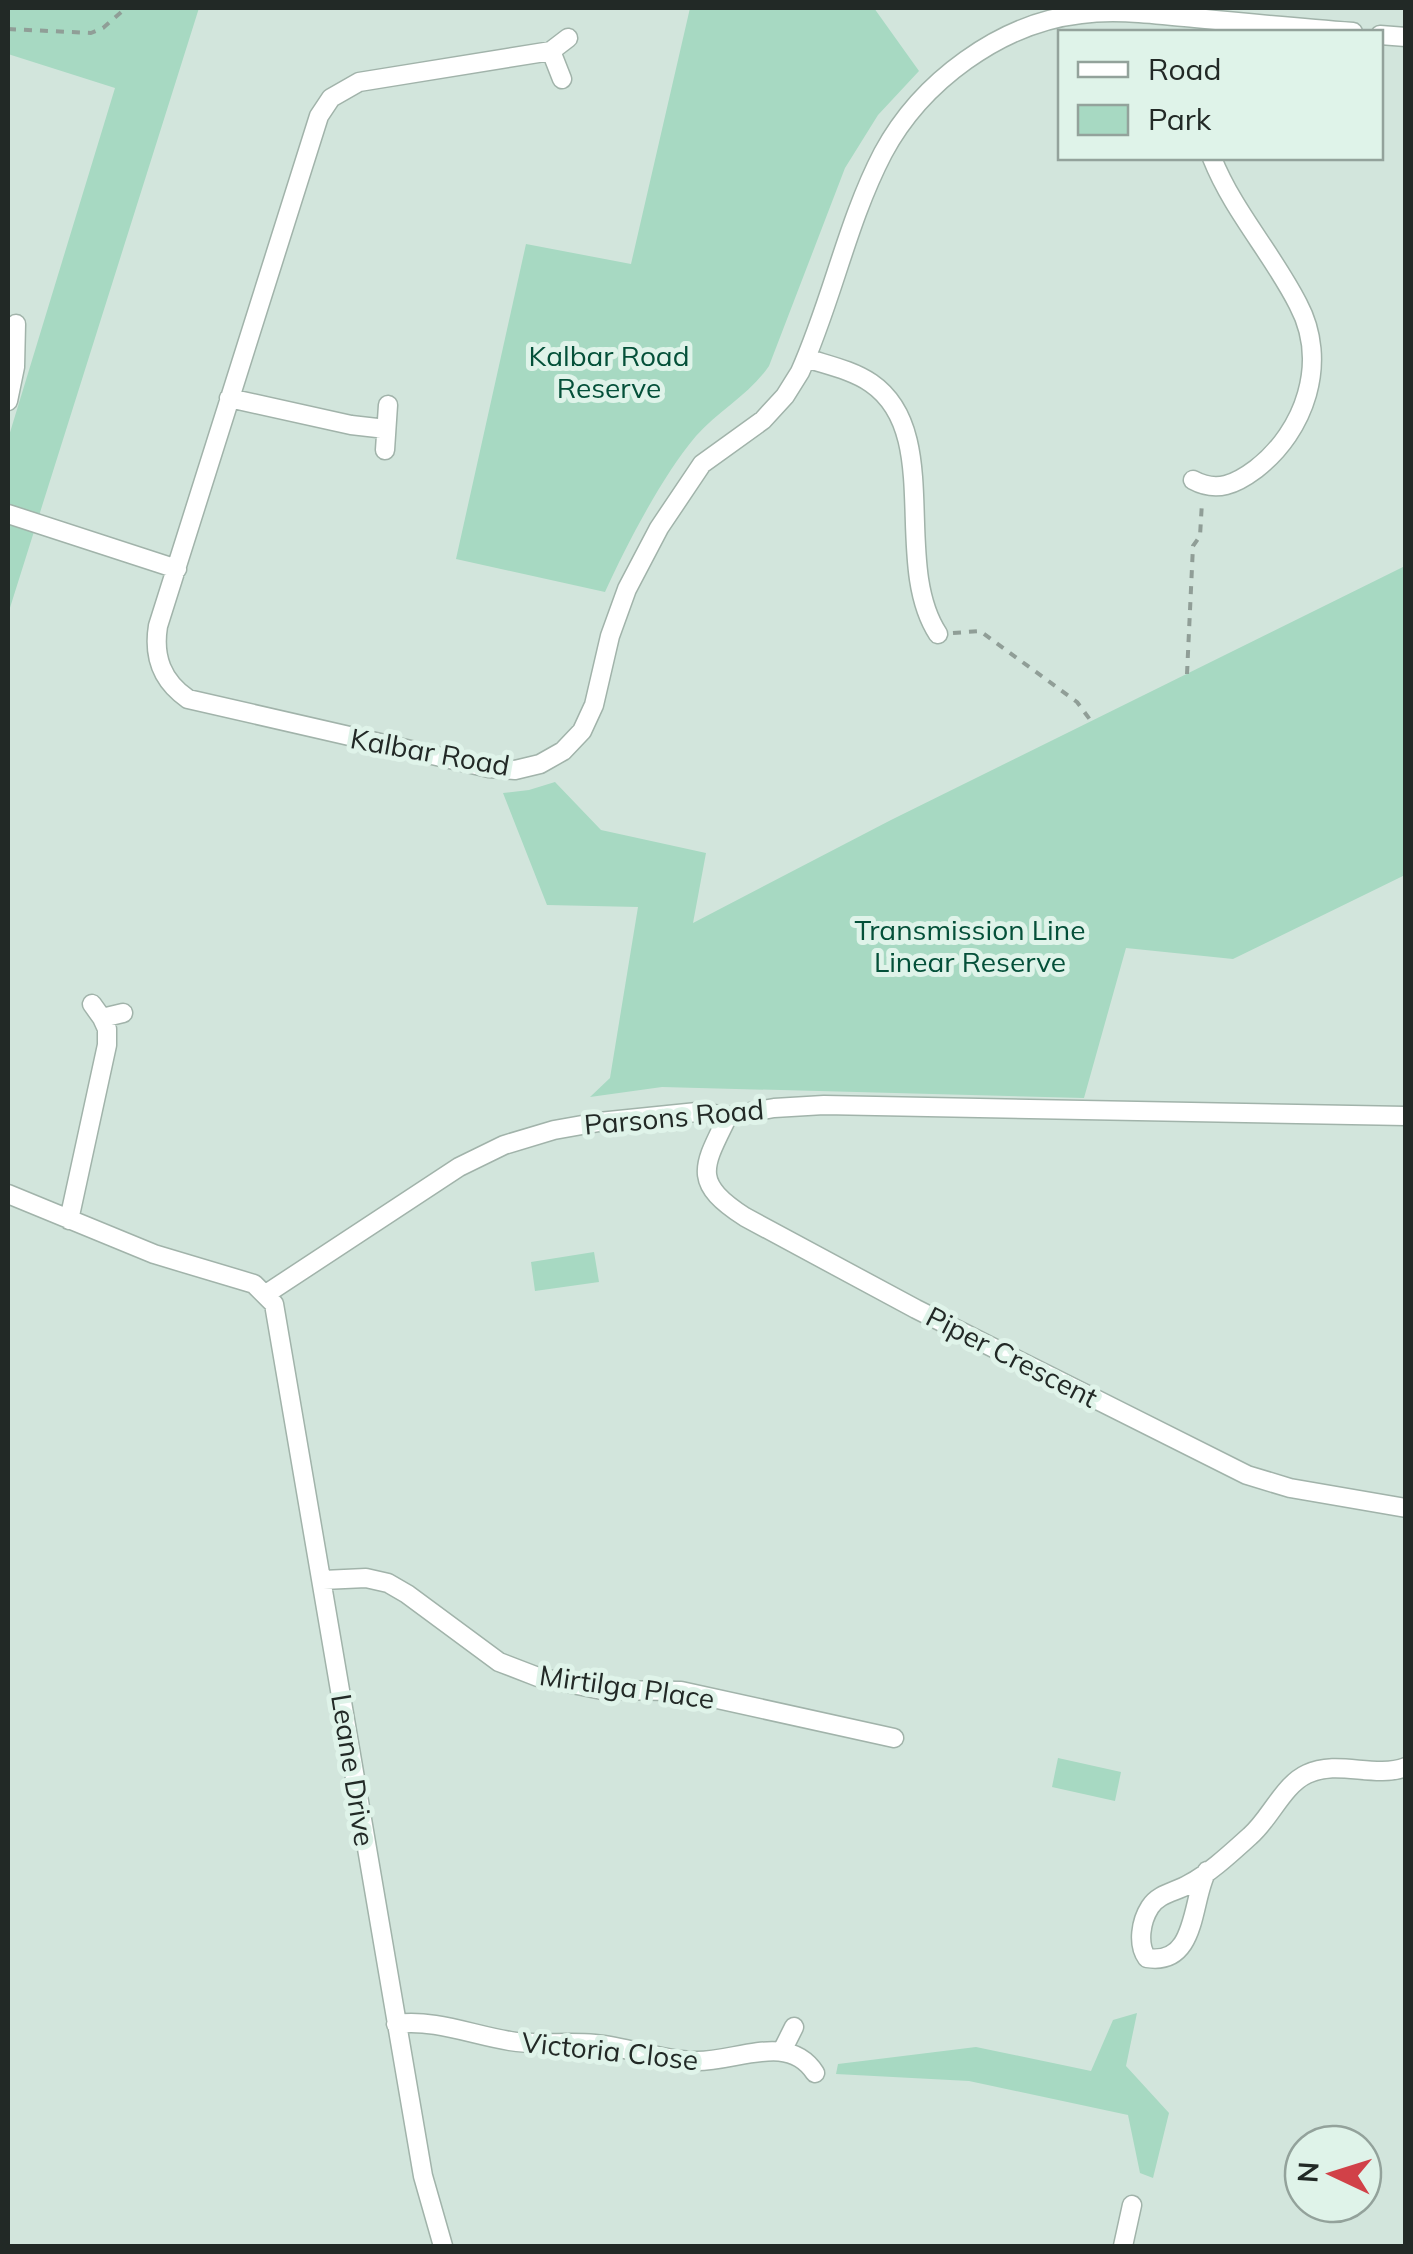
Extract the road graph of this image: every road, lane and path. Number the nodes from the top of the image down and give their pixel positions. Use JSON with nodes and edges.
{"nodes":[{"id":1,"x":126,"y":8,"type":"edge"},
{"id":2,"x":1091,"y":10,"type":"edge"},
{"id":3,"x":1062,"y":12,"type":"edge"},
{"id":4,"x":1198,"y":26,"type":"edge"},
{"id":5,"x":8,"y":30,"type":"edge"},
{"id":6,"x":1301,"y":30,"type":"edge"},
{"id":7,"x":568,"y":38,"type":"dead end"},
{"id":8,"x":550,"y":51,"type":"junction"},
{"id":9,"x":562,"y":78,"type":"dead end"},
{"id":10,"x":1213,"y":160,"type":"edge"},
{"id":11,"x":16,"y":324,"type":"dead end"},
{"id":12,"x":806,"y":358,"type":"junction"},
{"id":13,"x":230,"y":398,"type":"junction"},
{"id":14,"x":8,"y":401,"type":"edge"},
{"id":15,"x":388,"y":405,"type":"dead end"},
{"id":16,"x":386,"y":429,"type":"junction"},
{"id":17,"x":384,"y":450,"type":"dead end"},
{"id":18,"x":1193,"y":480,"type":"joint"},
{"id":19,"x":8,"y":514,"type":"edge"},
{"id":20,"x":177,"y":568,"type":"junction"},
{"id":21,"x":938,"y":634,"type":"joint"},
{"id":22,"x":1186,"y":674,"type":"dead end"},
{"id":23,"x":1091,"y":721,"type":"dead end"},
{"id":24,"x":123,"y":1013,"type":"dead end"},
{"id":25,"x":728,"y":1116,"type":"junction"},
{"id":26,"x":1406,"y":1116,"type":"edge"},
{"id":27,"x":8,"y":1194,"type":"edge"},
{"id":28,"x":69,"y":1220,"type":"junction"},
{"id":29,"x":266,"y":1294,"type":"junction"},
{"id":30,"x":1406,"y":1508,"type":"edge"},
{"id":31,"x":323,"y":1580,"type":"junction"},
{"id":32,"x":894,"y":1738,"type":"dead end"},
{"id":33,"x":1406,"y":1767,"type":"edge"},
{"id":34,"x":1207,"y":1871,"type":"junction"},
{"id":35,"x":396,"y":2024,"type":"junction"},
{"id":36,"x":794,"y":2027,"type":"dead end"},
{"id":37,"x":782,"y":2050,"type":"junction"},
{"id":38,"x":815,"y":2073,"type":"dead end"},
{"id":39,"x":1132,"y":2205,"type":"dead end"},
{"id":40,"x":443,"y":2246,"type":"edge"},
{"id":41,"x":1123,"y":2246,"type":"edge"}],
"edges":[{"from":1,"to":5,"type":"path"},
{"from":2,"to":3,"type":"street","name":"Kalbar Road"},
{"from":2,"to":4,"type":"street","name":"Kalbar Road"},
{"from":3,"to":12,"type":"street","name":"Kalbar Road"},
{"from":4,"to":6,"type":"street","name":"Kalbar Road"},
{"from":7,"to":8,"type":"street"},
{"from":8,"to":9,"type":"street"},
{"from":8,"to":13,"type":"street","name":"Kalbar Road"},
{"from":10,"to":18,"type":"street"},
{"from":11,"to":14,"type":"street"},
{"from":12,"to":20,"type":"street","name":"Kalbar Road"},
{"from":12,"to":21,"type":"street"},
{"from":13,"to":16,"type":"street"},
{"from":13,"to":20,"type":"street","name":"Kalbar Road"},
{"from":15,"to":16,"type":"street"},
{"from":16,"to":17,"type":"street"},
{"from":18,"to":22,"type":"path"},
{"from":19,"to":20,"type":"street"},
{"from":21,"to":23,"type":"path"},
{"from":24,"to":28,"type":"street"},
{"from":25,"to":26,"type":"street","name":"Parsons Road"},
{"from":25,"to":29,"type":"street","name":"Parsons Road"},
{"from":25,"to":30,"type":"street","name":"Piper Crescent"},
{"from":27,"to":28,"type":"street"},
{"from":28,"to":29,"type":"street"},
{"from":29,"to":31,"type":"street","name":"Leane Drive"},
{"from":31,"to":32,"type":"street","name":"Mirtilga Place"},
{"from":31,"to":35,"type":"street","name":"Leane Drive"},
{"from":33,"to":34,"type":"street"},
{"from":34,"to":34,"type":"street"},
{"from":35,"to":37,"type":"street","name":"Victoria Close"},
{"from":35,"to":40,"type":"street","name":"Leane Drive"},
{"from":36,"to":37,"type":"street"},
{"from":37,"to":38,"type":"street"},
{"from":39,"to":41,"type":"street"}]}
